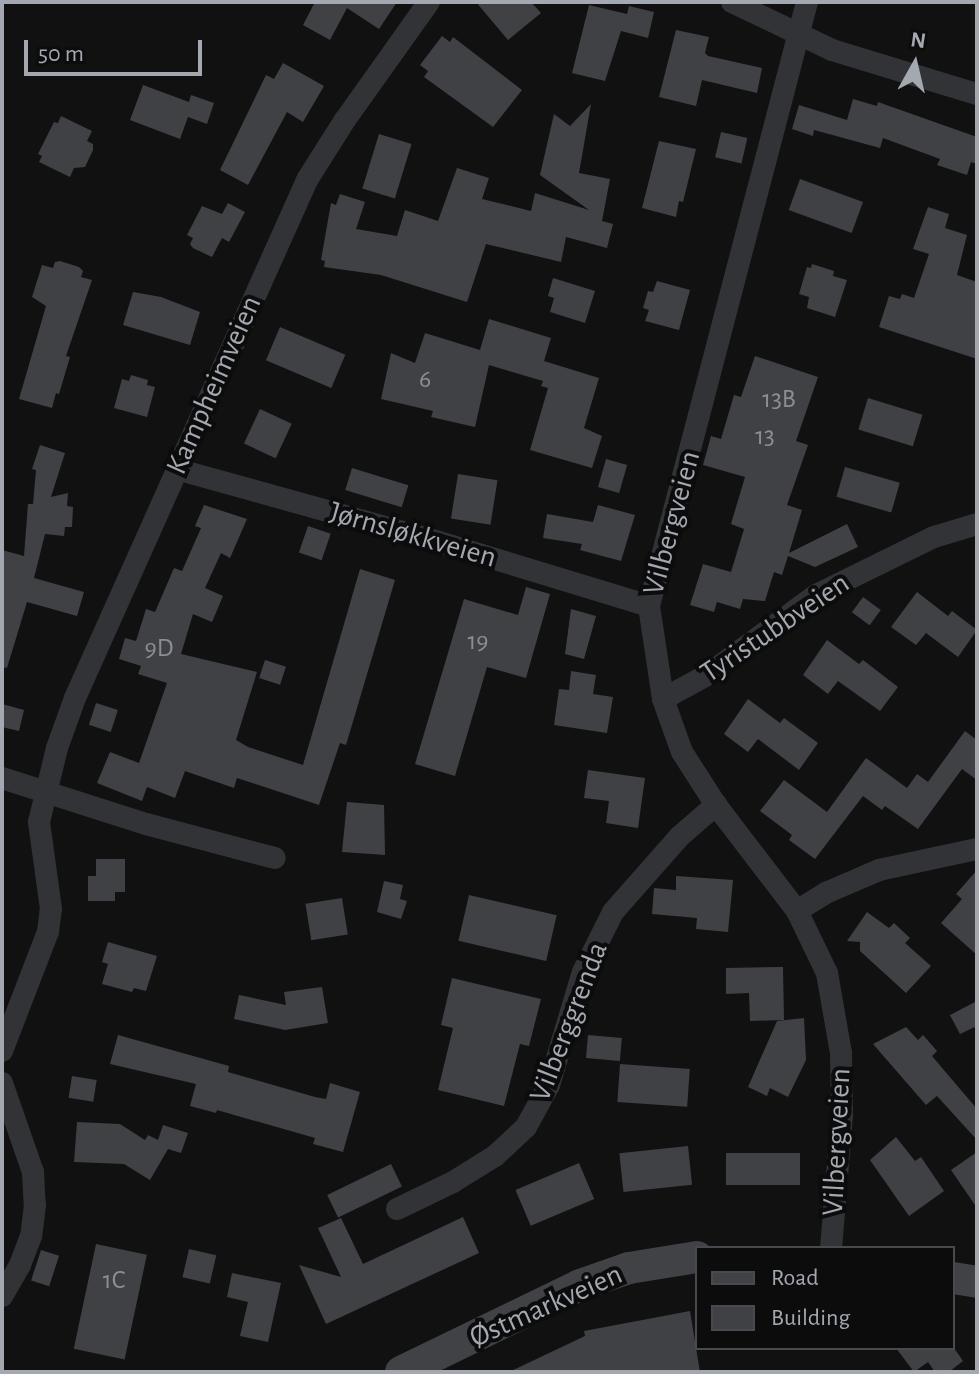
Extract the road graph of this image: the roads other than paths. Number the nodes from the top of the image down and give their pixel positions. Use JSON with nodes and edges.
{"nodes":[{"id":1,"x":429,"y":2,"type":"edge"},
{"id":2,"x":732,"y":2,"type":"edge"},
{"id":3,"x":807,"y":2,"type":"edge"},
{"id":4,"x":798,"y":36,"type":"junction"},
{"id":5,"x":977,"y":94,"type":"edge"},
{"id":6,"x":176,"y":469,"type":"junction"},
{"id":7,"x":977,"y":524,"type":"edge"},
{"id":8,"x":649,"y":606,"type":"junction"},
{"id":9,"x":663,"y":699,"type":"junction"},
{"id":10,"x":2,"y":778,"type":"edge"},
{"id":11,"x":46,"y":793,"type":"junction"},
{"id":12,"x":716,"y":805,"type":"junction"},
{"id":13,"x":977,"y":849,"type":"edge"},
{"id":14,"x":275,"y":858,"type":"dead end"},
{"id":15,"x":797,"y":911,"type":"junction"},
{"id":16,"x":2,"y":1051,"type":"edge"},
{"id":17,"x":2,"y":1083,"type":"edge"},
{"id":18,"x":397,"y":1209,"type":"dead end"},
{"id":19,"x":831,"y":1246,"type":"edge"},
{"id":20,"x":695,"y":1257,"type":"edge"},
{"id":21,"x":955,"y":1278,"type":"edge"},
{"id":22,"x":977,"y":1282,"type":"edge"},
{"id":23,"x":2,"y":1296,"type":"edge"},
{"id":24,"x":401,"y":1372,"type":"edge"}],
"edges":[{"from":1,"to":6,"type":"street","name":"Kampheimveien"},
{"from":2,"to":4,"type":"street"},
{"from":3,"to":4,"type":"street","name":"Vilbergveien"},
{"from":4,"to":5,"type":"street"},
{"from":4,"to":8,"type":"street","name":"Vilbergveien"},
{"from":6,"to":8,"type":"street","name":"Jørnsløkkveien"},
{"from":6,"to":11,"type":"street","name":"Kampheimveien"},
{"from":7,"to":9,"type":"street","name":"Tyristubbveien"},
{"from":8,"to":9,"type":"street","name":"Vilbergveien"},
{"from":9,"to":12,"type":"street","name":"Vilbergveien"},
{"from":10,"to":11,"type":"street"},
{"from":11,"to":14,"type":"street"},
{"from":11,"to":16,"type":"street","name":"Kampheimveien"},
{"from":12,"to":15,"type":"street","name":"Vilbergveien"},
{"from":12,"to":18,"type":"street","name":"Vilberggrenda"},
{"from":13,"to":15,"type":"street"},
{"from":15,"to":19,"type":"street","name":"Vilbergveien"},
{"from":17,"to":23,"type":"street"},
{"from":20,"to":24,"type":"street","name":"Østmarkveien"},
{"from":21,"to":22,"type":"street"}]}
